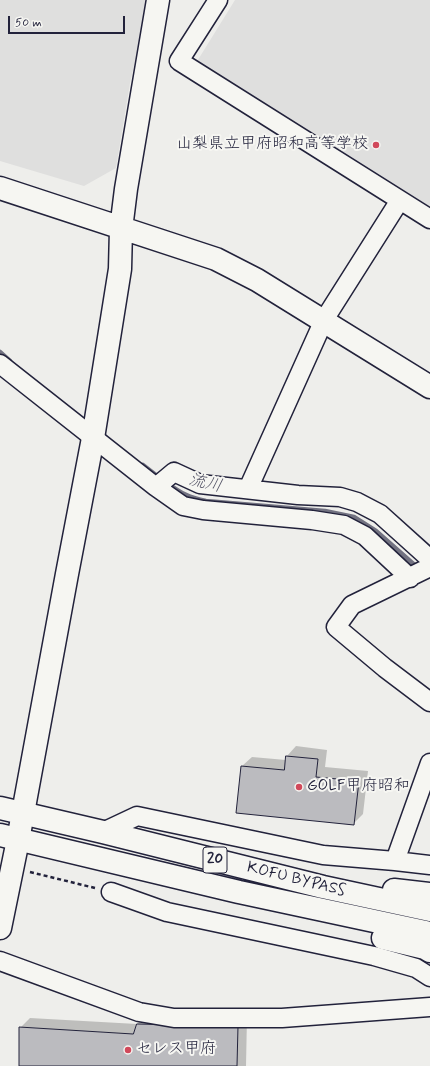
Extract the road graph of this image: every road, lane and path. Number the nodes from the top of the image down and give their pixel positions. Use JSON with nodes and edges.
{"nodes":[{"id":1,"x":158,"y":0,"type":"edge"},
{"id":2,"x":218,"y":0,"type":"edge"},
{"id":3,"x":0,"y":188,"type":"edge"},
{"id":4,"x":400,"y":200,"type":"junction"},
{"id":5,"x":430,"y":219,"type":"edge"},
{"id":6,"x":121,"y":229,"type":"junction"},
{"id":7,"x":324,"y":320,"type":"junction"},
{"id":8,"x":0,"y":364,"type":"edge"},
{"id":9,"x":430,"y":387,"type":"edge"},
{"id":10,"x":93,"y":438,"type":"junction"},
{"id":11,"x":156,"y":487,"type":"junction"},
{"id":12,"x":248,"y":489,"type":"junction"},
{"id":13,"x":430,"y":559,"type":"edge"},
{"id":14,"x":430,"y":568,"type":"edge"},
{"id":15,"x":410,"y":578,"type":"junction"},
{"id":16,"x":430,"y":702,"type":"edge"},
{"id":17,"x":430,"y":763,"type":"edge"},
{"id":18,"x":0,"y":808,"type":"edge"},
{"id":19,"x":23,"y":813,"type":"junction"},
{"id":20,"x":103,"y":832,"type":"junction"},
{"id":21,"x":9,"y":837,"type":"edge"},
{"id":22,"x":395,"y":861,"type":"junction"},
{"id":23,"x":430,"y":865,"type":"edge"},
{"id":24,"x":12,"y":868,"type":"junction"},
{"id":25,"x":323,"y":887,"type":"junction"},
{"id":26,"x":111,"y":892,"type":"joint"},
{"id":27,"x":239,"y":892,"type":"junction"},
{"id":28,"x":430,"y":894,"type":"edge"},
{"id":29,"x":430,"y":910,"type":"edge"},
{"id":30,"x":0,"y":928,"type":"edge"},
{"id":31,"x":430,"y":933,"type":"edge"},
{"id":32,"x":430,"y":951,"type":"edge"},
{"id":33,"x":0,"y":961,"type":"edge"},
{"id":34,"x":430,"y":977,"type":"edge"},
{"id":35,"x":430,"y":1007,"type":"edge"}],
"edges":[{"from":1,"to":6,"type":"main road"},
{"from":2,"to":4,"type":"street"},
{"from":3,"to":6,"type":"main road"},
{"from":4,"to":5,"type":"street"},
{"from":4,"to":7,"type":"street"},
{"from":6,"to":7,"type":"main road"},
{"from":6,"to":10,"type":"main road"},
{"from":7,"to":9,"type":"main road"},
{"from":7,"to":12,"type":"street"},
{"from":8,"to":10,"type":"street"},
{"from":10,"to":11,"type":"street"},
{"from":10,"to":19,"type":"main road"},
{"from":11,"to":12,"type":"street"},
{"from":11,"to":15,"type":"street"},
{"from":12,"to":13,"type":"street"},
{"from":14,"to":15,"type":"street"},
{"from":15,"to":16,"type":"street"},
{"from":17,"to":22,"type":"street"},
{"from":18,"to":19,"type":"main road","name":"KOFU BYPASS","number":"20"},
{"from":19,"to":20,"type":"main road","name":"KOFU BYPASS","number":"20"},
{"from":19,"to":21,"type":"main road"},
{"from":20,"to":22,"type":"street"},
{"from":20,"to":25,"type":"main road","name":"KOFU BYPASS","number":"20"},
{"from":21,"to":24,"type":"main road"},
{"from":21,"to":27,"type":"main road","name":"KOFU BYPASS","number":"20"},
{"from":22,"to":23,"type":"street"},
{"from":24,"to":26,"type":"path"},
{"from":24,"to":30,"type":"main road"},
{"from":25,"to":28,"type":"main road"},
{"from":25,"to":29,"type":"main road","name":"KOFU BYPASS","number":"20"},
{"from":26,"to":34,"type":"street"},
{"from":27,"to":31,"type":"main road","name":"KOFU BYPASS","number":"20"},
{"from":27,"to":32,"type":"main road"},
{"from":33,"to":35,"type":"street"}]}
